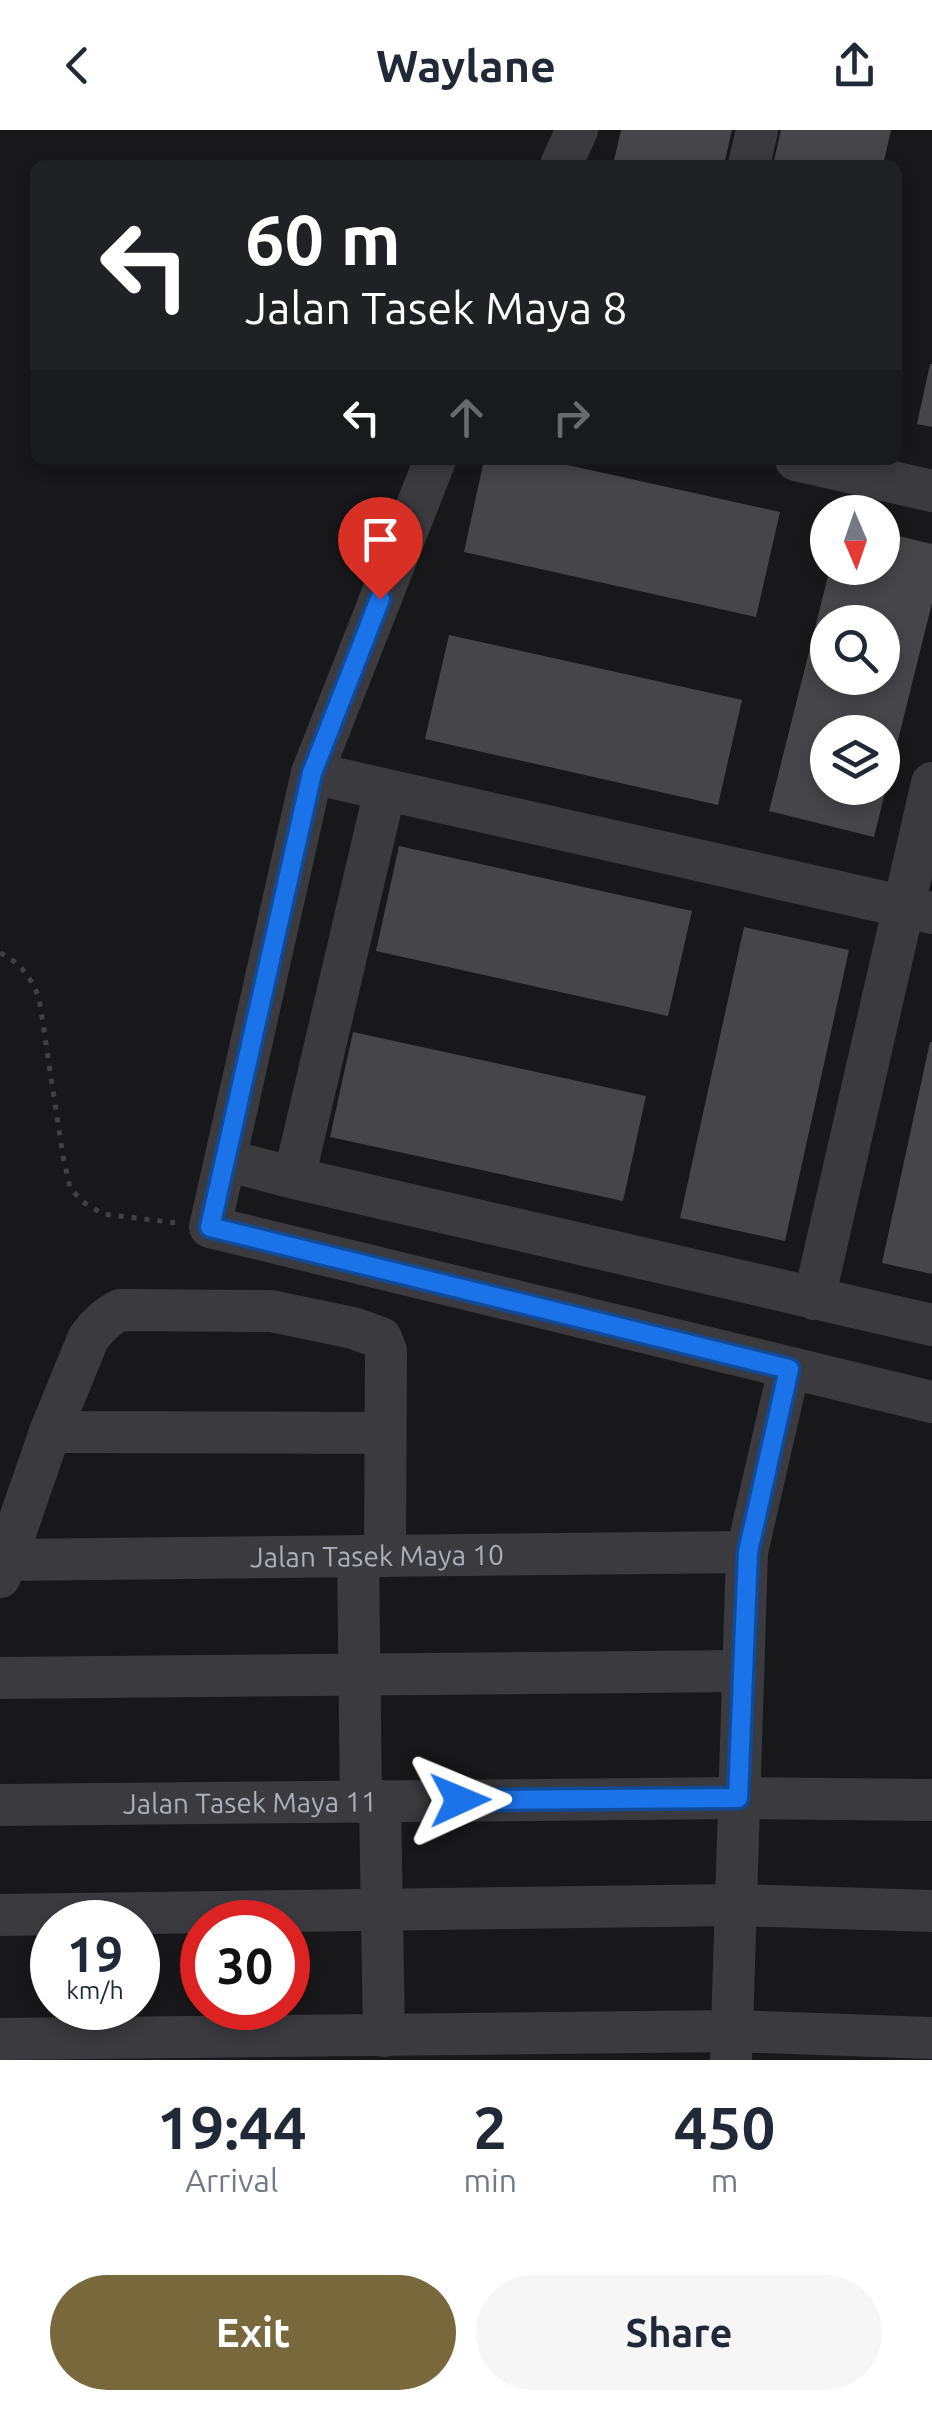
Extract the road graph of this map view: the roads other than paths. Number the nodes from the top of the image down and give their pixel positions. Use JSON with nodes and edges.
{"nodes":[{"id":1,"x":577,"y":130,"type":"edge"},
{"id":2,"x":757,"y":130,"type":"edge"},
{"id":3,"x":564,"y":160,"type":"edge"},
{"id":4,"x":750,"y":160,"type":"edge"},
{"id":5,"x":433,"y":465,"type":"edge"},
{"id":6,"x":819,"y":465,"type":"edge"},
{"id":7,"x":932,"y":490,"type":"edge"},
{"id":8,"x":312,"y":773,"type":"junction"},
{"id":9,"x":932,"y":783,"type":"edge"},
{"id":10,"x":385,"y":790,"type":"junction"},
{"id":11,"x":918,"y":910,"type":"edge"},
{"id":12,"x":225,"y":1160,"type":"junction"},
{"id":13,"x":294,"y":1178,"type":"junction"},
{"id":14,"x":814,"y":1299,"type":"junction"},
{"id":15,"x":932,"y":1326,"type":"edge"},
{"id":16,"x":789,"y":1369,"type":"junction"},
{"id":17,"x":932,"y":1402,"type":"edge"},
{"id":18,"x":50,"y":1432,"type":"junction"},
{"id":19,"x":385,"y":1433,"type":"junction"},
{"id":20,"x":748,"y":1552,"type":"junction"},
{"id":21,"x":372,"y":1556,"type":"junction"},
{"id":22,"x":4,"y":1568,"type":"edge"},
{"id":23,"x":742,"y":1671,"type":"junction"},
{"id":24,"x":359,"y":1675,"type":"junction"},
{"id":25,"x":0,"y":1678,"type":"edge"},
{"id":26,"x":738,"y":1798,"type":"junction"},
{"id":27,"x":932,"y":1800,"type":"edge"},
{"id":28,"x":370,"y":1802,"type":"junction"},
{"id":29,"x":0,"y":1805,"type":"edge"},
{"id":30,"x":736,"y":1905,"type":"junction"},
{"id":31,"x":382,"y":1908,"type":"junction"},
{"id":32,"x":932,"y":1911,"type":"edge"},
{"id":33,"x":0,"y":1915,"type":"edge"},
{"id":34,"x":160,"y":1915,"type":"edge"},
{"id":35,"x":30,"y":1916,"type":"edge"},
{"id":36,"x":83,"y":2036,"type":"edge"},
{"id":37,"x":932,"y":2038,"type":"edge"},
{"id":38,"x":0,"y":2039,"type":"edge"},
{"id":39,"x":392,"y":2044,"type":"edge"},
{"id":40,"x":731,"y":2046,"type":"edge"}],
"edges":[{"from":1,"to":3,"type":"street"},
{"from":2,"to":4,"type":"street"},
{"from":5,"to":8,"type":"street"},
{"from":6,"to":7,"type":"street"},
{"from":8,"to":10,"type":"street"},
{"from":8,"to":12,"type":"street"},
{"from":9,"to":11,"type":"street"},
{"from":10,"to":11,"type":"street"},
{"from":10,"to":13,"type":"street"},
{"from":11,"to":14,"type":"street"},
{"from":12,"to":13,"type":"street"},
{"from":12,"to":16,"type":"street"},
{"from":13,"to":14,"type":"street"},
{"from":14,"to":15,"type":"street"},
{"from":16,"to":17,"type":"street"},
{"from":16,"to":20,"type":"street"},
{"from":18,"to":19,"type":"street"},
{"from":18,"to":19,"type":"street"},
{"from":18,"to":22,"type":"street"},
{"from":19,"to":21,"type":"street"},
{"from":20,"to":21,"type":"street","name":"Jalan Tasek Maya 10"},
{"from":20,"to":23,"type":"street"},
{"from":21,"to":22,"type":"street","name":"Jalan Tasek Maya 10"},
{"from":21,"to":24,"type":"street"},
{"from":23,"to":24,"type":"street"},
{"from":23,"to":26,"type":"street"},
{"from":24,"to":25,"type":"street"},
{"from":24,"to":28,"type":"street"},
{"from":26,"to":27,"type":"street","name":"Jalan Tasek Maya 11"},
{"from":26,"to":28,"type":"street","name":"Jalan Tasek Maya 11"},
{"from":26,"to":30,"type":"street"},
{"from":28,"to":29,"type":"street","name":"Jalan Tasek Maya 11"},
{"from":28,"to":31,"type":"street"},
{"from":30,"to":31,"type":"street"},
{"from":30,"to":32,"type":"street"},
{"from":30,"to":40,"type":"street"},
{"from":31,"to":34,"type":"street"},
{"from":31,"to":39,"type":"street"},
{"from":33,"to":35,"type":"street"},
{"from":36,"to":38,"type":"street"},
{"from":36,"to":39,"type":"street"},
{"from":37,"to":40,"type":"street"},
{"from":39,"to":40,"type":"street"}]}
